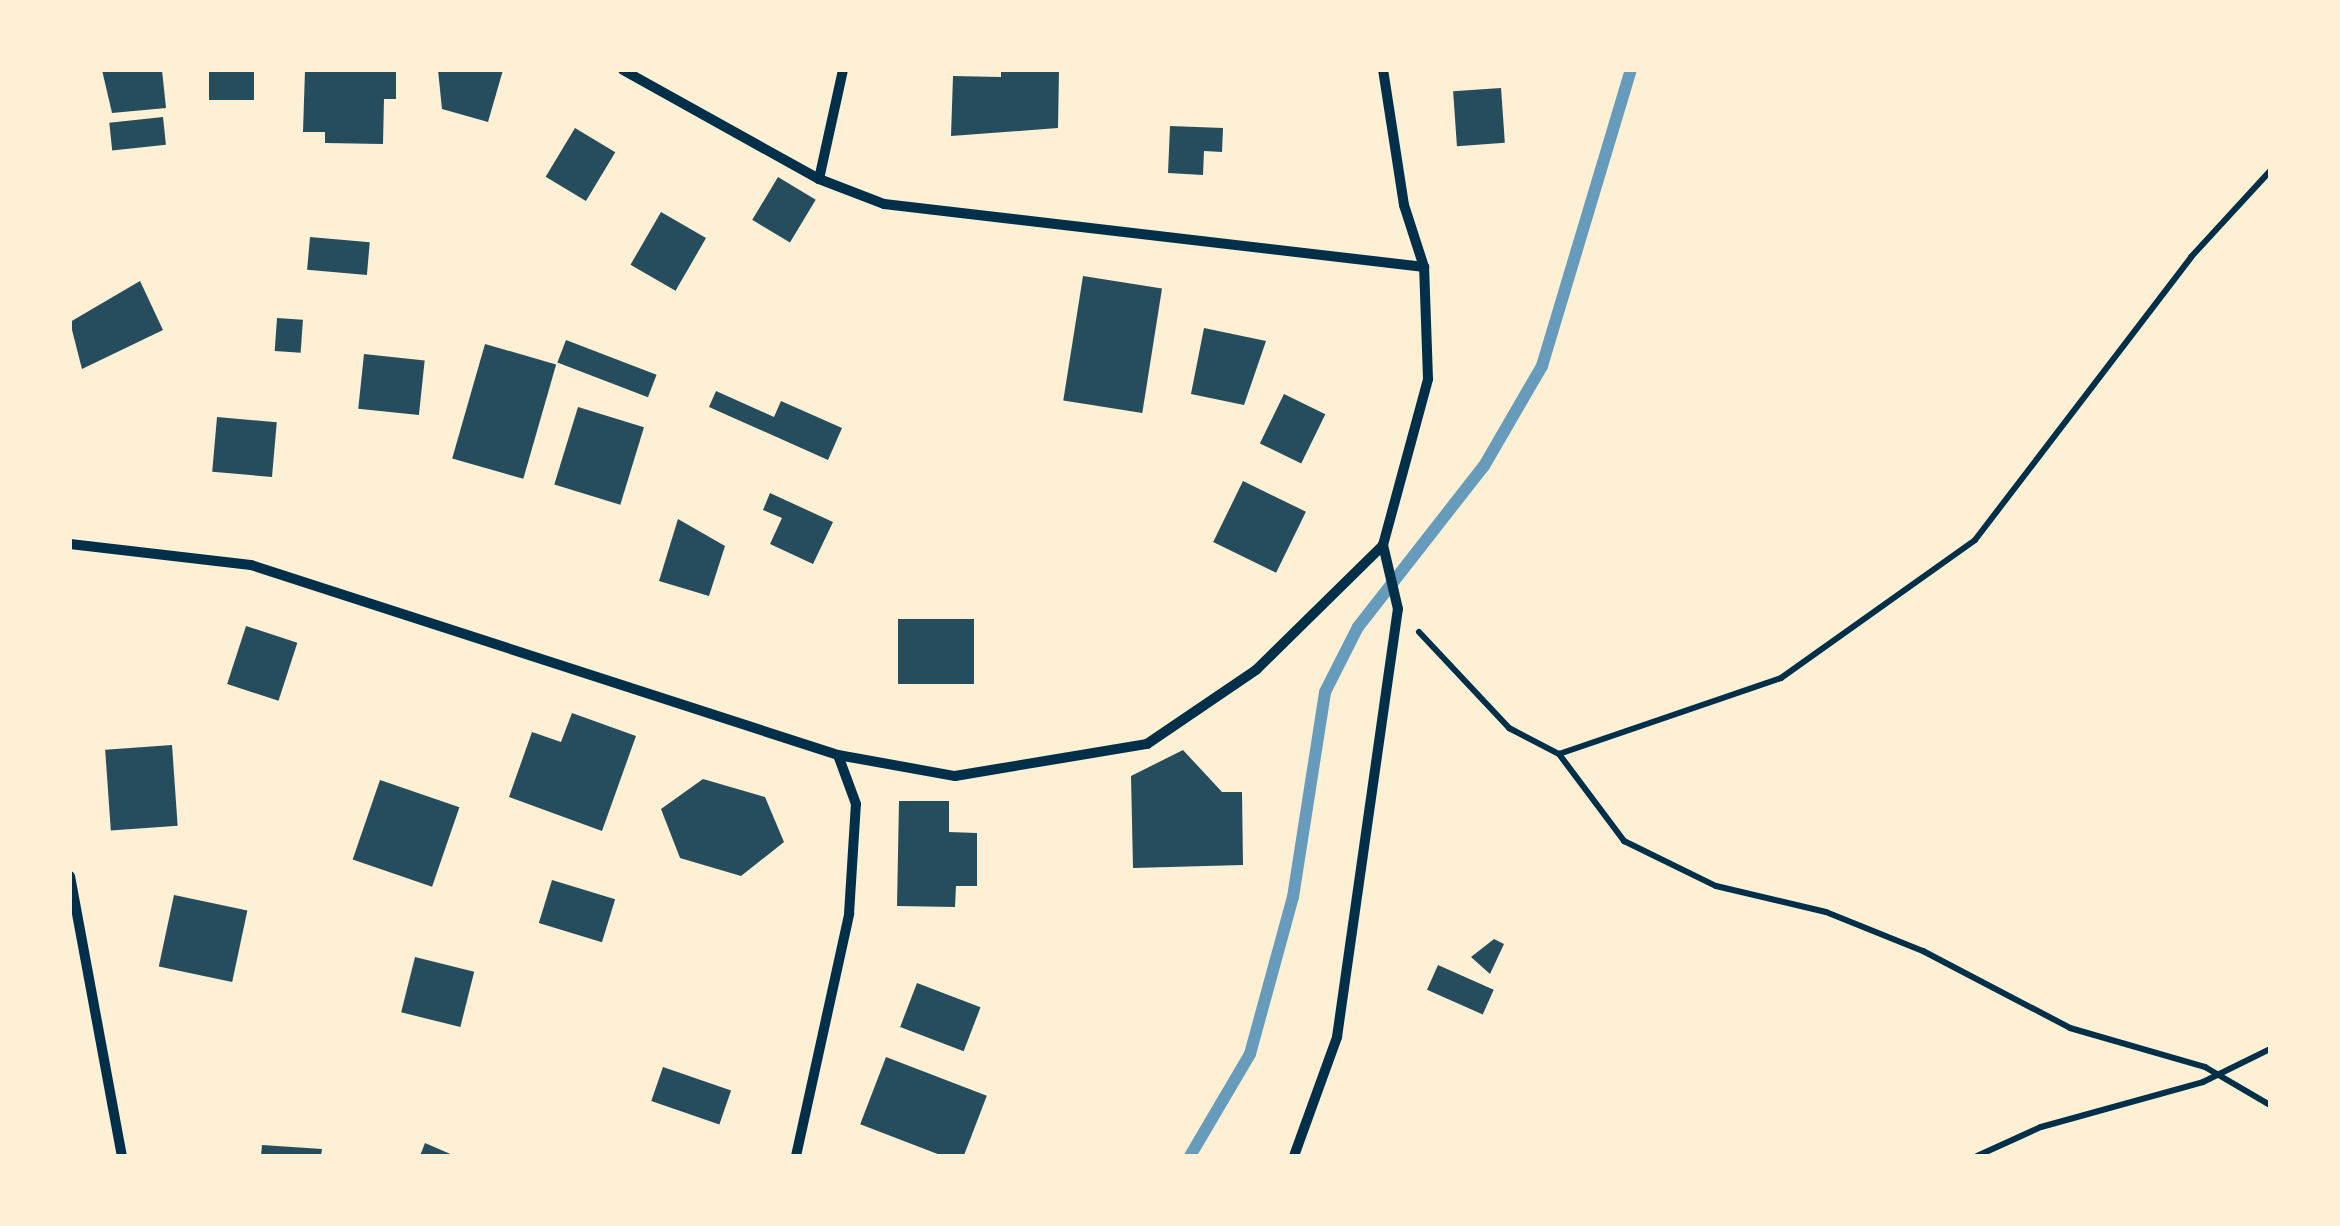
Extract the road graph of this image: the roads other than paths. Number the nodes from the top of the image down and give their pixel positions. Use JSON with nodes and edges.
{"nodes":[{"id":1,"x":622,"y":70,"type":"edge"},
{"id":2,"x":843,"y":70,"type":"edge"},
{"id":3,"x":1382,"y":70,"type":"edge"},
{"id":4,"x":819,"y":180,"type":"junction"},
{"id":5,"x":1424,"y":267,"type":"junction"},
{"id":6,"x":70,"y":544,"type":"edge"},
{"id":7,"x":1384,"y":544,"type":"junction"},
{"id":8,"x":838,"y":755,"type":"junction"},
{"id":9,"x":70,"y":876,"type":"edge"},
{"id":10,"x":122,"y":1156,"type":"edge"},
{"id":11,"x":796,"y":1156,"type":"edge"},
{"id":12,"x":1294,"y":1156,"type":"edge"}],
"edges":[{"from":1,"to":4,"type":"street"},
{"from":2,"to":4,"type":"street"},
{"from":3,"to":5,"type":"street"},
{"from":4,"to":5,"type":"street"},
{"from":5,"to":7,"type":"street"},
{"from":6,"to":8,"type":"street"},
{"from":7,"to":8,"type":"street"},
{"from":7,"to":12,"type":"street"},
{"from":8,"to":11,"type":"street"},
{"from":9,"to":10,"type":"street"}]}
